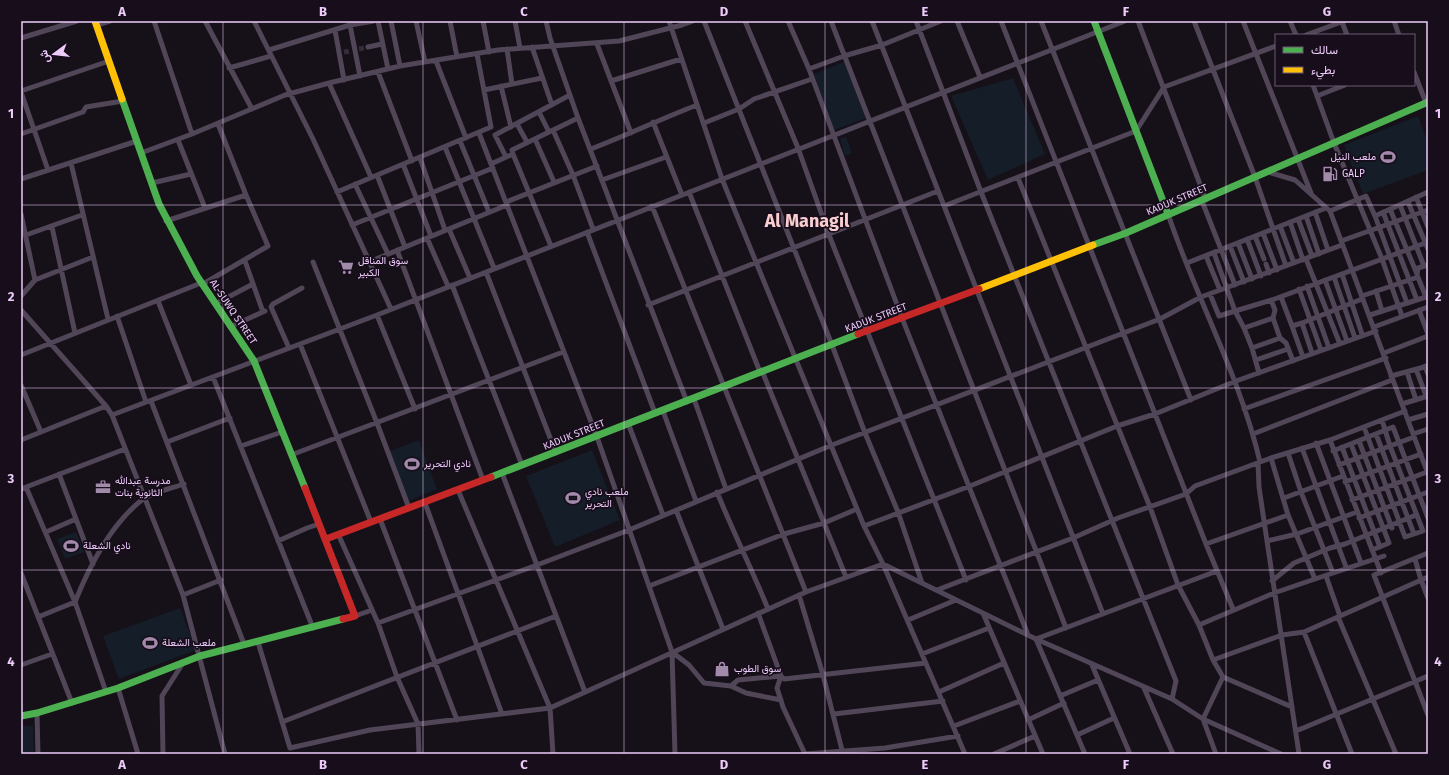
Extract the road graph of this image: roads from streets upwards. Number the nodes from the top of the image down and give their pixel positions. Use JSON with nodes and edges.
{"nodes":[{"id":1,"x":77,"y":21,"type":"edge"},
{"id":2,"x":110,"y":21,"type":"edge"},
{"id":3,"x":154,"y":21,"type":"edge"},
{"id":4,"x":204,"y":21,"type":"edge"},
{"id":5,"x":254,"y":21,"type":"edge"},
{"id":6,"x":340,"y":21,"type":"edge"},
{"id":7,"x":374,"y":21,"type":"edge"},
{"id":8,"x":378,"y":21,"type":"edge"},
{"id":9,"x":391,"y":21,"type":"edge"},
{"id":10,"x":416,"y":21,"type":"edge"},
{"id":11,"x":450,"y":21,"type":"edge"},
{"id":12,"x":483,"y":21,"type":"edge"},
{"id":13,"x":515,"y":21,"type":"edge"},
{"id":14,"x":546,"y":21,"type":"edge"},
{"id":15,"x":669,"y":21,"type":"edge"},
{"id":16,"x":693,"y":21,"type":"edge"},
{"id":17,"x":704,"y":21,"type":"edge"},
{"id":18,"x":745,"y":21,"type":"edge"},
{"id":19,"x":788,"y":21,"type":"edge"},
{"id":20,"x":831,"y":21,"type":"edge"},
{"id":21,"x":872,"y":21,"type":"edge"},
{"id":22,"x":916,"y":21,"type":"edge"},
{"id":23,"x":941,"y":21,"type":"edge"},
{"id":24,"x":958,"y":21,"type":"edge"},
{"id":25,"x":1001,"y":21,"type":"edge"},
{"id":26,"x":1042,"y":21,"type":"edge"},
{"id":27,"x":1094,"y":21,"type":"edge"},
{"id":28,"x":1125,"y":21,"type":"edge"},
{"id":29,"x":1138,"y":21,"type":"edge"},
{"id":30,"x":1194,"y":21,"type":"edge"},
{"id":31,"x":1243,"y":21,"type":"edge"},
{"id":32,"x":1290,"y":21,"type":"edge"},
{"id":33,"x":1394,"y":21,"type":"edge"},
{"id":34,"x":1343,"y":22,"type":"edge"},
{"id":35,"x":96,"y":23,"type":"edge"},
{"id":36,"x":350,"y":25,"type":"junction"},
{"id":37,"x":342,"y":28,"type":"junction"},
{"id":38,"x":671,"y":28,"type":"junction"},
{"id":39,"x":919,"y":29,"type":"junction"},
{"id":40,"x":334,"y":30,"type":"junction"},
{"id":41,"x":1098,"y":31,"type":"junction"},
{"id":42,"x":1296,"y":34,"type":"edge"},
{"id":43,"x":1309,"y":34,"type":"edge"},
{"id":44,"x":1347,"y":34,"type":"edge"},
{"id":45,"x":1399,"y":34,"type":"edge"},
{"id":46,"x":21,"y":38,"type":"edge"},
{"id":47,"x":382,"y":44,"type":"junction"},
{"id":48,"x":597,"y":44,"type":"junction"},
{"id":49,"x":882,"y":45,"type":"junction"},
{"id":50,"x":1275,"y":46,"type":"edge"},
{"id":51,"x":368,"y":47,"type":"tunnel mouth"},
{"id":52,"x":532,"y":47,"type":"junction"},
{"id":53,"x":554,"y":47,"type":"junction"},
{"id":54,"x":520,"y":48,"type":"junction"},
{"id":55,"x":507,"y":49,"type":"junction"},
{"id":56,"x":1052,"y":49,"type":"junction"},
{"id":57,"x":269,"y":50,"type":"junction"},
{"id":58,"x":349,"y":51,"type":"junction"},
{"id":59,"x":489,"y":52,"type":"junction"},
{"id":60,"x":1256,"y":53,"type":"junction"},
{"id":61,"x":477,"y":54,"type":"junction"},
{"id":62,"x":271,"y":56,"type":"junction"},
{"id":63,"x":844,"y":56,"type":"junction"},
{"id":64,"x":457,"y":57,"type":"junction"},
{"id":65,"x":681,"y":59,"type":"junction"},
{"id":66,"x":109,"y":61,"type":"junction"},
{"id":67,"x":436,"y":61,"type":"junction"},
{"id":68,"x":425,"y":62,"type":"junction"},
{"id":69,"x":1017,"y":63,"type":"junction"},
{"id":70,"x":400,"y":66,"type":"junction"},
{"id":71,"x":229,"y":68,"type":"junction"},
{"id":72,"x":388,"y":69,"type":"junction"},
{"id":73,"x":1213,"y":69,"type":"junction"},
{"id":74,"x":809,"y":70,"type":"junction"},
{"id":75,"x":378,"y":72,"type":"junction"},
{"id":76,"x":1415,"y":74,"type":"edge"},
{"id":77,"x":360,"y":76,"type":"junction"},
{"id":78,"x":980,"y":77,"type":"junction"},
{"id":79,"x":542,"y":78,"type":"junction"},
{"id":80,"x":812,"y":79,"type":"junction"},
{"id":81,"x":344,"y":80,"type":"junction"},
{"id":82,"x":611,"y":81,"type":"junction"},
{"id":83,"x":329,"y":83,"type":"junction"},
{"id":84,"x":512,"y":84,"type":"junction"},
{"id":85,"x":501,"y":86,"type":"junction"},
{"id":86,"x":1313,"y":86,"type":"edge"},
{"id":87,"x":1342,"y":86,"type":"edge"},
{"id":88,"x":1164,"y":87,"type":"junction"},
{"id":89,"x":484,"y":90,"type":"junction"},
{"id":90,"x":21,"y":92,"type":"edge"},
{"id":91,"x":776,"y":92,"type":"junction"},
{"id":92,"x":942,"y":92,"type":"junction"},
{"id":93,"x":290,"y":93,"type":"junction"},
{"id":94,"x":570,"y":95,"type":"junction"},
{"id":95,"x":1317,"y":96,"type":"junction"},
{"id":96,"x":123,"y":101,"type":"junction"},
{"id":97,"x":1427,"y":103,"type":"edge"},
{"id":98,"x":552,"y":105,"type":"junction"},
{"id":99,"x":697,"y":105,"type":"junction"},
{"id":100,"x":905,"y":106,"type":"junction"},
{"id":101,"x":252,"y":109,"type":"junction"},
{"id":102,"x":739,"y":109,"type":"junction"},
{"id":103,"x":539,"y":112,"type":"junction"},
{"id":104,"x":578,"y":118,"type":"junction"},
{"id":105,"x":868,"y":121,"type":"junction"},
{"id":106,"x":652,"y":122,"type":"junction"},
{"id":107,"x":704,"y":123,"type":"junction"},
{"id":108,"x":218,"y":124,"type":"junction"},
{"id":109,"x":517,"y":124,"type":"junction"},
{"id":110,"x":511,"y":127,"type":"junction"},
{"id":111,"x":34,"y":130,"type":"junction"},
{"id":112,"x":551,"y":131,"type":"junction"},
{"id":113,"x":1136,"y":131,"type":"junction"},
{"id":114,"x":479,"y":133,"type":"junction"},
{"id":115,"x":631,"y":133,"type":"junction"},
{"id":116,"x":21,"y":134,"type":"edge"},
{"id":117,"x":192,"y":134,"type":"junction"},
{"id":118,"x":833,"y":135,"type":"junction"},
{"id":119,"x":466,"y":138,"type":"junction"},
{"id":120,"x":535,"y":139,"type":"junction"},
{"id":121,"x":178,"y":140,"type":"junction"},
{"id":122,"x":137,"y":141,"type":"junction"},
{"id":123,"x":460,"y":141,"type":"junction"},
{"id":124,"x":527,"y":142,"type":"junction"},
{"id":125,"x":1334,"y":143,"type":"junction"},
{"id":126,"x":445,"y":147,"type":"junction"},
{"id":127,"x":798,"y":148,"type":"junction"},
{"id":128,"x":1092,"y":148,"type":"junction"},
{"id":129,"x":591,"y":149,"type":"junction"},
{"id":130,"x":141,"y":153,"type":"junction"},
{"id":131,"x":514,"y":154,"type":"junction"},
{"id":132,"x":506,"y":157,"type":"junction"},
{"id":133,"x":666,"y":157,"type":"junction"},
{"id":134,"x":420,"y":158,"type":"junction"},
{"id":135,"x":1297,"y":160,"type":"junction"},
{"id":136,"x":412,"y":161,"type":"junction"},
{"id":137,"x":71,"y":163,"type":"junction"},
{"id":138,"x":1057,"y":163,"type":"junction"},
{"id":139,"x":403,"y":164,"type":"junction"},
{"id":140,"x":760,"y":164,"type":"junction"},
{"id":141,"x":492,"y":166,"type":"junction"},
{"id":142,"x":597,"y":166,"type":"junction"},
{"id":143,"x":48,"y":170,"type":"junction"},
{"id":144,"x":1268,"y":172,"type":"junction"},
{"id":145,"x":191,"y":174,"type":"junction"},
{"id":146,"x":474,"y":175,"type":"junction"},
{"id":147,"x":573,"y":175,"type":"junction"},
{"id":148,"x":374,"y":176,"type":"junction"},
{"id":149,"x":1255,"y":177,"type":"junction"},
{"id":150,"x":1018,"y":178,"type":"junction"},
{"id":151,"x":21,"y":179,"type":"edge"},
{"id":152,"x":722,"y":179,"type":"junction"},
{"id":153,"x":602,"y":180,"type":"junction"},
{"id":154,"x":458,"y":182,"type":"junction"},
{"id":155,"x":554,"y":182,"type":"junction"},
{"id":156,"x":152,"y":184,"type":"junction"},
{"id":157,"x":355,"y":184,"type":"junction"},
{"id":158,"x":337,"y":192,"type":"junction"},
{"id":159,"x":432,"y":192,"type":"junction"},
{"id":160,"x":530,"y":192,"type":"junction"},
{"id":161,"x":688,"y":192,"type":"junction"},
{"id":162,"x":938,"y":192,"type":"junction"},
{"id":163,"x":981,"y":192,"type":"junction"},
{"id":164,"x":682,"y":194,"type":"junction"},
{"id":165,"x":1427,"y":194,"type":"edge"},
{"id":166,"x":246,"y":195,"type":"junction"},
{"id":167,"x":1312,"y":195,"type":"junction"},
{"id":168,"x":1416,"y":197,"type":"junction"},
{"id":169,"x":416,"y":199,"type":"junction"},
{"id":170,"x":1357,"y":199,"type":"junction"},
{"id":171,"x":1204,"y":200,"type":"junction"},
{"id":172,"x":1408,"y":202,"type":"junction"},
{"id":173,"x":506,"y":203,"type":"junction"},
{"id":174,"x":652,"y":206,"type":"junction"},
{"id":175,"x":902,"y":206,"type":"junction"},
{"id":176,"x":944,"y":206,"type":"junction"},
{"id":177,"x":1400,"y":206,"type":"junction"},
{"id":178,"x":205,"y":208,"type":"junction"},
{"id":179,"x":1328,"y":209,"type":"junction"},
{"id":180,"x":1390,"y":209,"type":"junction"},
{"id":181,"x":391,"y":210,"type":"junction"},
{"id":182,"x":1425,"y":211,"type":"edge"},
{"id":183,"x":489,"y":212,"type":"junction"},
{"id":184,"x":1315,"y":212,"type":"junction"},
{"id":185,"x":1383,"y":212,"type":"junction"},
{"id":186,"x":21,"y":214,"type":"edge"},
{"id":187,"x":1168,"y":214,"type":"junction"},
{"id":188,"x":82,"y":215,"type":"junction"},
{"id":189,"x":1415,"y":215,"type":"junction"},
{"id":190,"x":1306,"y":216,"type":"junction"},
{"id":191,"x":1375,"y":216,"type":"junction"},
{"id":192,"x":371,"y":218,"type":"junction"},
{"id":193,"x":1405,"y":218,"type":"junction"},
{"id":194,"x":473,"y":219,"type":"junction"},
{"id":195,"x":1298,"y":219,"type":"junction"},
{"id":196,"x":166,"y":220,"type":"junction"},
{"id":197,"x":616,"y":220,"type":"junction"},
{"id":198,"x":865,"y":221,"type":"junction"},
{"id":199,"x":1290,"y":222,"type":"junction"},
{"id":200,"x":1396,"y":222,"type":"junction"},
{"id":201,"x":1388,"y":224,"type":"junction"},
{"id":202,"x":352,"y":225,"type":"junction"},
{"id":203,"x":1280,"y":226,"type":"junction"},
{"id":204,"x":52,"y":227,"type":"junction"},
{"id":205,"x":1379,"y":227,"type":"junction"},
{"id":206,"x":1428,"y":227,"type":"edge"},
{"id":207,"x":593,"y":229,"type":"junction"},
{"id":208,"x":1273,"y":229,"type":"junction"},
{"id":209,"x":447,"y":230,"type":"junction"},
{"id":210,"x":1370,"y":230,"type":"junction"},
{"id":211,"x":588,"y":232,"type":"junction"},
{"id":212,"x":1126,"y":233,"type":"junction"},
{"id":213,"x":1263,"y":233,"type":"junction"},
{"id":214,"x":26,"y":235,"type":"junction"},
{"id":215,"x":829,"y":235,"type":"junction"},
{"id":216,"x":1255,"y":236,"type":"junction"},
{"id":217,"x":429,"y":237,"type":"junction"},
{"id":218,"x":1247,"y":240,"type":"junction"},
{"id":219,"x":1427,"y":242,"type":"edge"},
{"id":220,"x":1238,"y":243,"type":"junction"},
{"id":221,"x":1342,"y":243,"type":"junction"},
{"id":222,"x":551,"y":246,"type":"junction"},
{"id":223,"x":1090,"y":246,"type":"junction"},
{"id":224,"x":1230,"y":246,"type":"junction"},
{"id":225,"x":1417,"y":246,"type":"junction"},
{"id":226,"x":405,"y":247,"type":"junction"},
{"id":227,"x":794,"y":249,"type":"junction"},
{"id":228,"x":1428,"y":249,"type":"edge"},
{"id":229,"x":397,"y":250,"type":"junction"},
{"id":230,"x":1222,"y":250,"type":"junction"},
{"id":231,"x":1328,"y":250,"type":"junction"},
{"id":232,"x":1407,"y":250,"type":"junction"},
{"id":233,"x":1214,"y":253,"type":"junction"},
{"id":234,"x":1399,"y":253,"type":"junction"},
{"id":235,"x":388,"y":254,"type":"junction"},
{"id":236,"x":1319,"y":254,"type":"junction"},
{"id":237,"x":526,"y":256,"type":"junction"},
{"id":238,"x":1206,"y":256,"type":"junction"},
{"id":239,"x":1312,"y":256,"type":"junction"},
{"id":240,"x":1390,"y":256,"type":"junction"},
{"id":241,"x":93,"y":257,"type":"junction"},
{"id":242,"x":1304,"y":259,"type":"junction"},
{"id":243,"x":1382,"y":259,"type":"junction"},
{"id":244,"x":245,"y":261,"type":"junction"},
{"id":245,"x":1051,"y":261,"type":"junction"},
{"id":246,"x":313,"y":262,"type":"dead end"},
{"id":247,"x":369,"y":262,"type":"junction"},
{"id":248,"x":1187,"y":263,"type":"junction"},
{"id":249,"x":1294,"y":263,"type":"junction"},
{"id":250,"x":756,"y":264,"type":"junction"},
{"id":251,"x":1286,"y":266,"type":"junction"},
{"id":252,"x":1426,"y":266,"type":"edge"},
{"id":253,"x":494,"y":268,"type":"junction"},
{"id":254,"x":1277,"y":270,"type":"junction"},
{"id":255,"x":61,"y":271,"type":"junction"},
{"id":256,"x":1353,"y":271,"type":"junction"},
{"id":257,"x":486,"y":272,"type":"junction"},
{"id":258,"x":1269,"y":273,"type":"junction"},
{"id":259,"x":1342,"y":274,"type":"junction"},
{"id":260,"x":1015,"y":275,"type":"junction"},
{"id":261,"x":1261,"y":276,"type":"junction"},
{"id":262,"x":1418,"y":276,"type":"junction"},
{"id":263,"x":1334,"y":277,"type":"junction"},
{"id":264,"x":470,"y":278,"type":"junction"},
{"id":265,"x":722,"y":278,"type":"junction"},
{"id":266,"x":1252,"y":279,"type":"junction"},
{"id":267,"x":36,"y":280,"type":"junction"},
{"id":268,"x":1325,"y":280,"type":"junction"},
{"id":269,"x":1410,"y":280,"type":"junction"},
{"id":270,"x":1244,"y":282,"type":"junction"},
{"id":271,"x":202,"y":283,"type":"junction"},
{"id":272,"x":1317,"y":283,"type":"junction"},
{"id":273,"x":1400,"y":283,"type":"junction"},
{"id":274,"x":253,"y":284,"type":"junction"},
{"id":275,"x":1235,"y":285,"type":"junction"},
{"id":276,"x":450,"y":286,"type":"junction"},
{"id":277,"x":1307,"y":286,"type":"junction"},
{"id":278,"x":1392,"y":286,"type":"junction"},
{"id":279,"x":302,"y":288,"type":"dead end"},
{"id":280,"x":1228,"y":288,"type":"junction"},
{"id":281,"x":977,"y":290,"type":"junction"},
{"id":282,"x":1220,"y":290,"type":"junction"},
{"id":283,"x":1299,"y":290,"type":"junction"},
{"id":284,"x":1376,"y":291,"type":"junction"},
{"id":285,"x":686,"y":292,"type":"junction"},
{"id":286,"x":1210,"y":294,"type":"junction"},
{"id":287,"x":21,"y":296,"type":"edge"},
{"id":288,"x":1362,"y":296,"type":"junction"},
{"id":289,"x":1201,"y":297,"type":"junction"},
{"id":290,"x":1281,"y":297,"type":"junction"},
{"id":291,"x":1426,"y":297,"type":"junction"},
{"id":292,"x":415,"y":299,"type":"junction"},
{"id":293,"x":1272,"y":300,"type":"junction"},
{"id":294,"x":1416,"y":300,"type":"junction"},
{"id":295,"x":158,"y":301,"type":"junction"},
{"id":296,"x":1352,"y":303,"type":"junction"},
{"id":297,"x":1407,"y":303,"type":"junction"},
{"id":298,"x":1428,"y":303,"type":"edge"},
{"id":299,"x":215,"y":304,"type":"junction"},
{"id":300,"x":941,"y":304,"type":"junction"},
{"id":301,"x":648,"y":305,"type":"junction"},
{"id":302,"x":1400,"y":305,"type":"junction"},
{"id":303,"x":1344,"y":306,"type":"junction"},
{"id":304,"x":1428,"y":307,"type":"edge"},
{"id":305,"x":271,"y":308,"type":"junction"},
{"id":306,"x":391,"y":309,"type":"junction"},
{"id":307,"x":21,"y":310,"type":"edge"},
{"id":308,"x":1336,"y":310,"type":"junction"},
{"id":309,"x":1420,"y":310,"type":"junction"},
{"id":310,"x":1235,"y":311,"type":"junction"},
{"id":311,"x":1382,"y":311,"type":"junction"},
{"id":312,"x":263,"y":312,"type":"junction"},
{"id":313,"x":1328,"y":313,"type":"junction"},
{"id":314,"x":377,"y":315,"type":"junction"},
{"id":315,"x":1370,"y":315,"type":"junction"},
{"id":316,"x":117,"y":316,"type":"junction"},
{"id":317,"x":1319,"y":316,"type":"junction"},
{"id":318,"x":1402,"y":316,"type":"junction"},
{"id":319,"x":902,"y":318,"type":"junction"},
{"id":320,"x":1273,"y":318,"type":"junction"},
{"id":321,"x":108,"y":319,"type":"junction"},
{"id":322,"x":1160,"y":319,"type":"junction"},
{"id":323,"x":1310,"y":320,"type":"junction"},
{"id":324,"x":1302,"y":323,"type":"junction"},
{"id":325,"x":1292,"y":326,"type":"junction"},
{"id":326,"x":230,"y":327,"type":"junction"},
{"id":327,"x":1244,"y":328,"type":"junction"},
{"id":328,"x":339,"y":329,"type":"junction"},
{"id":329,"x":1375,"y":329,"type":"junction"},
{"id":330,"x":867,"y":332,"type":"junction"},
{"id":331,"x":1428,"y":332,"type":"edge"},
{"id":332,"x":75,"y":333,"type":"junction"},
{"id":333,"x":1123,"y":334,"type":"junction"},
{"id":334,"x":1362,"y":334,"type":"junction"},
{"id":335,"x":1280,"y":338,"type":"junction"},
{"id":336,"x":1355,"y":338,"type":"junction"},
{"id":337,"x":1347,"y":342,"type":"junction"},
{"id":338,"x":300,"y":344,"type":"junction"},
{"id":339,"x":1340,"y":344,"type":"junction"},
{"id":340,"x":51,"y":345,"type":"junction"},
{"id":341,"x":832,"y":345,"type":"junction"},
{"id":342,"x":289,"y":348,"type":"junction"},
{"id":343,"x":1086,"y":348,"type":"junction"},
{"id":344,"x":1252,"y":348,"type":"junction"},
{"id":345,"x":1288,"y":348,"type":"junction"},
{"id":346,"x":1329,"y":348,"type":"junction"},
{"id":347,"x":1321,"y":350,"type":"junction"},
{"id":348,"x":563,"y":352,"type":"junction"},
{"id":349,"x":1312,"y":353,"type":"junction"},
{"id":350,"x":21,"y":355,"type":"edge"},
{"id":351,"x":1385,"y":356,"type":"junction"},
{"id":352,"x":1303,"y":357,"type":"junction"},
{"id":353,"x":794,"y":359,"type":"junction"},
{"id":354,"x":1256,"y":360,"type":"junction"},
{"id":355,"x":254,"y":361,"type":"junction"},
{"id":356,"x":1293,"y":361,"type":"junction"},
{"id":357,"x":1049,"y":362,"type":"junction"},
{"id":358,"x":1427,"y":366,"type":"edge"},
{"id":359,"x":522,"y":367,"type":"junction"},
{"id":360,"x":1416,"y":369,"type":"junction"},
{"id":361,"x":761,"y":371,"type":"junction"},
{"id":362,"x":1406,"y":372,"type":"junction"},
{"id":363,"x":1259,"y":373,"type":"junction"},
{"id":364,"x":1428,"y":374,"type":"edge"},
{"id":365,"x":1011,"y":376,"type":"junction"},
{"id":366,"x":213,"y":377,"type":"junction"},
{"id":367,"x":1392,"y":378,"type":"junction"},
{"id":368,"x":489,"y":380,"type":"junction"},
{"id":369,"x":1234,"y":382,"type":"junction"},
{"id":370,"x":21,"y":385,"type":"edge"},
{"id":371,"x":191,"y":385,"type":"junction"},
{"id":372,"x":724,"y":388,"type":"junction"},
{"id":373,"x":974,"y":390,"type":"junction"},
{"id":374,"x":450,"y":395,"type":"junction"},
{"id":375,"x":1427,"y":396,"type":"edge"},
{"id":376,"x":1191,"y":400,"type":"junction"},
{"id":377,"x":1416,"y":400,"type":"junction"},
{"id":378,"x":149,"y":401,"type":"junction"},
{"id":379,"x":690,"y":401,"type":"junction"},
{"id":380,"x":936,"y":404,"type":"junction"},
{"id":381,"x":1402,"y":404,"type":"junction"},
{"id":382,"x":106,"y":406,"type":"junction"},
{"id":383,"x":415,"y":409,"type":"junction"},
{"id":384,"x":1244,"y":409,"type":"junction"},
{"id":385,"x":663,"y":411,"type":"junction"},
{"id":386,"x":1405,"y":412,"type":"junction"},
{"id":387,"x":655,"y":413,"type":"junction"},
{"id":388,"x":1155,"y":414,"type":"junction"},
{"id":389,"x":1428,"y":414,"type":"edge"},
{"id":390,"x":112,"y":415,"type":"junction"},
{"id":391,"x":230,"y":418,"type":"junction"},
{"id":392,"x":902,"y":418,"type":"junction"},
{"id":393,"x":1382,"y":420,"type":"junction"},
{"id":394,"x":1408,"y":420,"type":"junction"},
{"id":395,"x":377,"y":423,"type":"junction"},
{"id":396,"x":628,"y":423,"type":"junction"},
{"id":397,"x":1117,"y":426,"type":"junction"},
{"id":398,"x":1364,"y":427,"type":"junction"},
{"id":399,"x":1428,"y":429,"type":"edge"},
{"id":400,"x":1385,"y":431,"type":"junction"},
{"id":401,"x":41,"y":432,"type":"junction"},
{"id":402,"x":282,"y":432,"type":"junction"},
{"id":403,"x":865,"y":433,"type":"junction"},
{"id":404,"x":1253,"y":434,"type":"junction"},
{"id":405,"x":1376,"y":434,"type":"junction"},
{"id":406,"x":597,"y":436,"type":"junction"},
{"id":407,"x":1414,"y":436,"type":"junction"},
{"id":408,"x":1368,"y":437,"type":"junction"},
{"id":409,"x":337,"y":438,"type":"junction"},
{"id":410,"x":21,"y":440,"type":"edge"},
{"id":411,"x":1081,"y":440,"type":"junction"},
{"id":412,"x":1330,"y":440,"type":"junction"},
{"id":413,"x":1359,"y":441,"type":"junction"},
{"id":414,"x":167,"y":442,"type":"junction"},
{"id":415,"x":1316,"y":443,"type":"junction"},
{"id":416,"x":1400,"y":443,"type":"junction"},
{"id":417,"x":1351,"y":444,"type":"junction"},
{"id":418,"x":832,"y":445,"type":"junction"},
{"id":419,"x":241,"y":446,"type":"junction"},
{"id":420,"x":1390,"y":446,"type":"junction"},
{"id":421,"x":1342,"y":447,"type":"junction"},
{"id":422,"x":1302,"y":448,"type":"junction"},
{"id":423,"x":125,"y":449,"type":"junction"},
{"id":424,"x":1382,"y":449,"type":"junction"},
{"id":425,"x":1334,"y":450,"type":"junction"},
{"id":426,"x":1374,"y":452,"type":"junction"},
{"id":427,"x":556,"y":453,"type":"junction"},
{"id":428,"x":1288,"y":454,"type":"junction"},
{"id":429,"x":1420,"y":454,"type":"junction"},
{"id":430,"x":291,"y":455,"type":"junction"},
{"id":431,"x":1365,"y":455,"type":"junction"},
{"id":432,"x":1042,"y":456,"type":"junction"},
{"id":433,"x":1271,"y":458,"type":"junction"},
{"id":434,"x":1357,"y":458,"type":"junction"},
{"id":435,"x":798,"y":459,"type":"junction"},
{"id":436,"x":1406,"y":459,"type":"junction"},
{"id":437,"x":1348,"y":462,"type":"junction"},
{"id":438,"x":1259,"y":463,"type":"junction"},
{"id":439,"x":1396,"y":463,"type":"junction"},
{"id":440,"x":1339,"y":465,"type":"junction"},
{"id":441,"x":522,"y":466,"type":"junction"},
{"id":442,"x":1388,"y":466,"type":"junction"},
{"id":443,"x":1379,"y":469,"type":"junction"},
{"id":444,"x":1006,"y":471,"type":"junction"},
{"id":445,"x":1371,"y":472,"type":"junction"},
{"id":446,"x":502,"y":473,"type":"junction"},
{"id":447,"x":1428,"y":473,"type":"edge"},
{"id":448,"x":59,"y":474,"type":"junction"},
{"id":449,"x":758,"y":475,"type":"junction"},
{"id":450,"x":1363,"y":475,"type":"junction"},
{"id":451,"x":1343,"y":476,"type":"junction"},
{"id":452,"x":1413,"y":478,"type":"junction"},
{"id":453,"x":1354,"y":479,"type":"junction"},
{"id":454,"x":483,"y":480,"type":"junction"},
{"id":455,"x":1329,"y":481,"type":"junction"},
{"id":456,"x":1403,"y":481,"type":"junction"},
{"id":457,"x":1345,"y":482,"type":"junction"},
{"id":458,"x":184,"y":484,"type":"junction"},
{"id":459,"x":1395,"y":484,"type":"junction"},
{"id":460,"x":970,"y":486,"type":"junction"},
{"id":461,"x":1315,"y":487,"type":"junction"},
{"id":462,"x":24,"y":488,"type":"edge"},
{"id":463,"x":726,"y":488,"type":"junction"},
{"id":464,"x":1386,"y":488,"type":"junction"},
{"id":465,"x":458,"y":490,"type":"junction"},
{"id":466,"x":1378,"y":491,"type":"junction"},
{"id":467,"x":717,"y":492,"type":"junction"},
{"id":468,"x":1301,"y":492,"type":"junction"},
{"id":469,"x":1428,"y":492,"type":"edge"},
{"id":470,"x":1186,"y":494,"type":"junction"},
{"id":471,"x":1370,"y":494,"type":"junction"},
{"id":472,"x":1419,"y":495,"type":"junction"},
{"id":473,"x":1361,"y":497,"type":"junction"},
{"id":474,"x":144,"y":498,"type":"junction"},
{"id":475,"x":1284,"y":498,"type":"junction"},
{"id":476,"x":934,"y":499,"type":"junction"},
{"id":477,"x":1410,"y":499,"type":"junction"},
{"id":478,"x":1352,"y":500,"type":"junction"},
{"id":479,"x":696,"y":501,"type":"junction"},
{"id":480,"x":425,"y":502,"type":"junction"},
{"id":481,"x":1402,"y":502,"type":"junction"},
{"id":482,"x":1393,"y":505,"type":"junction"},
{"id":483,"x":1150,"y":507,"type":"junction"},
{"id":484,"x":409,"y":508,"type":"junction"},
{"id":485,"x":1385,"y":508,"type":"junction"},
{"id":486,"x":857,"y":509,"type":"junction"},
{"id":487,"x":676,"y":510,"type":"junction"},
{"id":488,"x":1377,"y":511,"type":"junction"},
{"id":489,"x":898,"y":512,"type":"junction"},
{"id":490,"x":1357,"y":512,"type":"junction"},
{"id":491,"x":663,"y":515,"type":"junction"},
{"id":492,"x":1288,"y":515,"type":"junction"},
{"id":493,"x":1368,"y":515,"type":"junction"},
{"id":494,"x":1416,"y":515,"type":"junction"},
{"id":495,"x":1343,"y":517,"type":"junction"},
{"id":496,"x":1359,"y":518,"type":"junction"},
{"id":497,"x":1428,"y":518,"type":"edge"},
{"id":498,"x":380,"y":519,"type":"junction"},
{"id":499,"x":1408,"y":519,"type":"junction"},
{"id":500,"x":76,"y":520,"type":"junction"},
{"id":501,"x":1112,"y":520,"type":"junction"},
{"id":502,"x":371,"y":522,"type":"junction"},
{"id":503,"x":1329,"y":522,"type":"junction"},
{"id":504,"x":1400,"y":522,"type":"junction"},
{"id":505,"x":824,"y":523,"type":"junction"},
{"id":506,"x":1264,"y":523,"type":"junction"},
{"id":507,"x":319,"y":524,"type":"junction"},
{"id":508,"x":864,"y":526,"type":"junction"},
{"id":509,"x":1315,"y":527,"type":"junction"},
{"id":510,"x":1392,"y":527,"type":"junction"},
{"id":511,"x":1384,"y":529,"type":"junction"},
{"id":512,"x":629,"y":530,"type":"junction"},
{"id":513,"x":46,"y":532,"type":"junction"},
{"id":514,"x":1375,"y":532,"type":"junction"},
{"id":515,"x":784,"y":534,"type":"junction"},
{"id":516,"x":1297,"y":534,"type":"junction"},
{"id":517,"x":1414,"y":534,"type":"junction"},
{"id":518,"x":339,"y":536,"type":"junction"},
{"id":519,"x":1366,"y":536,"type":"junction"},
{"id":520,"x":1074,"y":538,"type":"junction"},
{"id":521,"x":326,"y":539,"type":"junction"},
{"id":522,"x":278,"y":541,"type":"junction"},
{"id":523,"x":1267,"y":541,"type":"junction"},
{"id":524,"x":1352,"y":541,"type":"junction"},
{"id":525,"x":1206,"y":544,"type":"junction"},
{"id":526,"x":1338,"y":546,"type":"junction"},
{"id":527,"x":1380,"y":547,"type":"junction"},
{"id":528,"x":1372,"y":550,"type":"junction"},
{"id":529,"x":741,"y":551,"type":"junction"},
{"id":530,"x":1324,"y":551,"type":"junction"},
{"id":531,"x":1038,"y":552,"type":"junction"},
{"id":532,"x":1428,"y":553,"type":"edge"},
{"id":533,"x":1384,"y":556,"type":"dead end"},
{"id":534,"x":1307,"y":558,"type":"junction"},
{"id":535,"x":1415,"y":558,"type":"junction"},
{"id":536,"x":1375,"y":559,"type":"junction"},
{"id":537,"x":1361,"y":563,"type":"junction"},
{"id":538,"x":93,"y":564,"type":"junction"},
{"id":539,"x":883,"y":564,"type":"junction"},
{"id":540,"x":537,"y":565,"type":"junction"},
{"id":541,"x":1002,"y":566,"type":"junction"},
{"id":542,"x":699,"y":567,"type":"junction"},
{"id":543,"x":1346,"y":567,"type":"junction"},
{"id":544,"x":1217,"y":571,"type":"junction"},
{"id":545,"x":21,"y":573,"type":"edge"},
{"id":546,"x":1333,"y":573,"type":"junction"},
{"id":547,"x":1380,"y":573,"type":"junction"},
{"id":548,"x":1326,"y":576,"type":"junction"},
{"id":549,"x":846,"y":577,"type":"junction"},
{"id":550,"x":1428,"y":577,"type":"edge"},
{"id":551,"x":495,"y":579,"type":"junction"},
{"id":552,"x":1315,"y":579,"type":"junction"},
{"id":553,"x":221,"y":580,"type":"junction"},
{"id":554,"x":966,"y":580,"type":"junction"},
{"id":555,"x":1421,"y":580,"type":"junction"},
{"id":556,"x":1272,"y":581,"type":"junction"},
{"id":557,"x":922,"y":583,"type":"junction"},
{"id":558,"x":1178,"y":585,"type":"junction"},
{"id":559,"x":649,"y":586,"type":"junction"},
{"id":560,"x":937,"y":590,"type":"junction"},
{"id":561,"x":806,"y":592,"type":"junction"},
{"id":562,"x":458,"y":593,"type":"junction"},
{"id":563,"x":1274,"y":593,"type":"junction"},
{"id":564,"x":183,"y":595,"type":"junction"},
{"id":565,"x":799,"y":595,"type":"junction"},
{"id":566,"x":1383,"y":597,"type":"junction"},
{"id":567,"x":1428,"y":598,"type":"edge"},
{"id":568,"x":1143,"y":599,"type":"junction"},
{"id":569,"x":956,"y":600,"type":"junction"},
{"id":570,"x":75,"y":602,"type":"junction"},
{"id":571,"x":414,"y":609,"type":"junction"},
{"id":572,"x":768,"y":609,"type":"junction"},
{"id":573,"x":372,"y":610,"type":"junction"},
{"id":574,"x":1233,"y":610,"type":"junction"},
{"id":575,"x":758,"y":613,"type":"junction"},
{"id":576,"x":983,"y":613,"type":"junction"},
{"id":577,"x":1103,"y":614,"type":"junction"},
{"id":578,"x":354,"y":616,"type":"junction"},
{"id":579,"x":556,"y":616,"type":"junction"},
{"id":580,"x":1339,"y":616,"type":"junction"},
{"id":581,"x":38,"y":617,"type":"junction"},
{"id":582,"x":908,"y":620,"type":"junction"},
{"id":583,"x":378,"y":622,"type":"junction"},
{"id":584,"x":1199,"y":624,"type":"junction"},
{"id":585,"x":313,"y":628,"type":"junction"},
{"id":586,"x":989,"y":628,"type":"junction"},
{"id":587,"x":1066,"y":628,"type":"junction"},
{"id":588,"x":723,"y":629,"type":"junction"},
{"id":589,"x":518,"y":632,"type":"junction"},
{"id":590,"x":1304,"y":632,"type":"junction"},
{"id":591,"x":1028,"y":635,"type":"junction"},
{"id":592,"x":1282,"y":635,"type":"junction"},
{"id":593,"x":1036,"y":639,"type":"junction"},
{"id":594,"x":258,"y":642,"type":"junction"},
{"id":595,"x":244,"y":644,"type":"junction"},
{"id":596,"x":477,"y":647,"type":"junction"},
{"id":597,"x":672,"y":652,"type":"junction"},
{"id":598,"x":52,"y":654,"type":"junction"},
{"id":599,"x":922,"y":654,"type":"junction"},
{"id":600,"x":200,"y":656,"type":"junction"},
{"id":601,"x":1213,"y":660,"type":"junction"},
{"id":602,"x":434,"y":662,"type":"junction"},
{"id":603,"x":183,"y":663,"type":"junction"},
{"id":604,"x":926,"y":663,"type":"junction"},
{"id":605,"x":1004,"y":663,"type":"junction"},
{"id":606,"x":1092,"y":664,"type":"junction"},
{"id":607,"x":21,"y":666,"type":"edge"},
{"id":608,"x":823,"y":675,"type":"junction"},
{"id":609,"x":781,"y":676,"type":"junction"},
{"id":610,"x":1428,"y":676,"type":"edge"},
{"id":611,"x":398,"y":677,"type":"junction"},
{"id":612,"x":1223,"y":677,"type":"junction"},
{"id":613,"x":1098,"y":680,"type":"junction"},
{"id":614,"x":1414,"y":682,"type":"junction"},
{"id":615,"x":731,"y":686,"type":"junction"},
{"id":616,"x":118,"y":688,"type":"junction"},
{"id":617,"x":1144,"y":688,"type":"junction"},
{"id":618,"x":106,"y":692,"type":"junction"},
{"id":619,"x":585,"y":692,"type":"junction"},
{"id":620,"x":939,"y":692,"type":"junction"},
{"id":621,"x":1060,"y":696,"type":"junction"},
{"id":622,"x":1172,"y":699,"type":"junction"},
{"id":623,"x":1373,"y":699,"type":"junction"},
{"id":624,"x":781,"y":700,"type":"junction"},
{"id":625,"x":943,"y":701,"type":"junction"},
{"id":626,"x":1020,"y":701,"type":"junction"},
{"id":627,"x":72,"y":703,"type":"junction"},
{"id":628,"x":1064,"y":703,"type":"junction"},
{"id":629,"x":1292,"y":706,"type":"junction"},
{"id":630,"x":550,"y":708,"type":"junction"},
{"id":631,"x":37,"y":713,"type":"junction"},
{"id":632,"x":502,"y":714,"type":"junction"},
{"id":633,"x":834,"y":714,"type":"junction"},
{"id":634,"x":1336,"y":714,"type":"junction"},
{"id":635,"x":1428,"y":715,"type":"edge"},
{"id":636,"x":21,"y":716,"type":"edge"},
{"id":637,"x":1114,"y":718,"type":"junction"},
{"id":638,"x":1203,"y":719,"type":"junction"},
{"id":639,"x":457,"y":720,"type":"junction"},
{"id":640,"x":1028,"y":720,"type":"junction"},
{"id":641,"x":282,"y":722,"type":"junction"},
{"id":642,"x":418,"y":724,"type":"junction"},
{"id":643,"x":954,"y":726,"type":"junction"},
{"id":644,"x":1296,"y":731,"type":"junction"},
{"id":645,"x":1077,"y":735,"type":"junction"},
{"id":646,"x":958,"y":736,"type":"junction"},
{"id":647,"x":1035,"y":736,"type":"junction"},
{"id":648,"x":290,"y":751,"type":"edge"},
{"id":649,"x":843,"y":752,"type":"edge"},
{"id":650,"x":38,"y":754,"type":"edge"},
{"id":651,"x":138,"y":754,"type":"edge"},
{"id":652,"x":163,"y":754,"type":"edge"},
{"id":653,"x":225,"y":754,"type":"edge"},
{"id":654,"x":420,"y":754,"type":"edge"},
{"id":655,"x":553,"y":754,"type":"edge"},
{"id":656,"x":675,"y":754,"type":"edge"},
{"id":657,"x":805,"y":754,"type":"edge"},
{"id":658,"x":965,"y":754,"type":"edge"},
{"id":659,"x":994,"y":754,"type":"edge"},
{"id":660,"x":1043,"y":754,"type":"edge"},
{"id":661,"x":1085,"y":754,"type":"edge"},
{"id":662,"x":1129,"y":754,"type":"edge"},
{"id":663,"x":1173,"y":754,"type":"edge"},
{"id":664,"x":1216,"y":754,"type":"edge"},
{"id":665,"x":1281,"y":754,"type":"edge"},
{"id":666,"x":1299,"y":754,"type":"edge"},
{"id":667,"x":1352,"y":754,"type":"edge"},
{"id":668,"x":1396,"y":754,"type":"edge"}],
"edges":[{"from":1,"to":46,"type":"street"},
{"from":2,"to":35,"type":"street"},
{"from":3,"to":117,"type":"street"},
{"from":4,"to":71,"type":"street"},
{"from":5,"to":57,"type":"street"},
{"from":6,"to":37,"type":"street"},
{"from":7,"to":36,"type":"street"},
{"from":8,"to":47,"type":"street"},
{"from":9,"to":70,"type":"street"},
{"from":10,"to":68,"type":"street"},
{"from":11,"to":64,"type":"street"},
{"from":12,"to":59,"type":"street"},
{"from":13,"to":54,"type":"street"},
{"from":14,"to":53,"type":"street"},
{"from":15,"to":38,"type":"street"},
{"from":16,"to":38,"type":"street"},
{"from":17,"to":102,"type":"street"},
{"from":18,"to":91,"type":"street"},
{"from":19,"to":74,"type":"street"},
{"from":20,"to":63,"type":"street"},
{"from":21,"to":49,"type":"street"},
{"from":22,"to":39,"type":"street"},
{"from":23,"to":39,"type":"street"},
{"from":24,"to":78,"type":"street"},
{"from":25,"to":69,"type":"street"},
{"from":26,"to":56,"type":"street"},
{"from":27,"to":41,"type":"street"},
{"from":28,"to":41,"type":"street"},
{"from":29,"to":88,"type":"street"},
{"from":30,"to":73,"type":"street"},
{"from":31,"to":60,"type":"street"},
{"from":32,"to":42,"type":"street"},
{"from":33,"to":45,"type":"street"},
{"from":34,"to":43,"type":"street"},
{"from":34,"to":44,"type":"street"},
{"from":35,"to":66,"type":"street","name":"AL-SUWQ STREET"},
{"from":36,"to":37,"type":"street"},
{"from":36,"to":58,"type":"street"},
{"from":37,"to":40,"type":"street"},
{"from":38,"to":48,"type":"street"},
{"from":38,"to":65,"type":"street"},
{"from":39,"to":49,"type":"street"},
{"from":39,"to":92,"type":"street"},
{"from":40,"to":57,"type":"street"},
{"from":40,"to":58,"type":"street"},
{"from":41,"to":56,"type":"street"},
{"from":41,"to":113,"type":"street"},
{"from":47,"to":51,"type":"street"},
{"from":47,"to":72,"type":"street"},
{"from":48,"to":53,"type":"street"},
{"from":48,"to":82,"type":"street"},
{"from":49,"to":63,"type":"street"},
{"from":49,"to":100,"type":"street"},
{"from":50,"to":60,"type":"street"},
{"from":52,"to":53,"type":"street"},
{"from":52,"to":54,"type":"street"},
{"from":52,"to":79,"type":"street"},
{"from":53,"to":94,"type":"street"},
{"from":54,"to":55,"type":"street"},
{"from":55,"to":59,"type":"street"},
{"from":55,"to":84,"type":"street"},
{"from":56,"to":69,"type":"street"},
{"from":56,"to":128,"type":"street"},
{"from":57,"to":62,"type":"street"},
{"from":58,"to":77,"type":"street"},
{"from":58,"to":81,"type":"street"},
{"from":59,"to":61,"type":"street"},
{"from":60,"to":73,"type":"street"},
{"from":60,"to":135,"type":"street"},
{"from":61,"to":64,"type":"street"},
{"from":61,"to":89,"type":"street"},
{"from":62,"to":71,"type":"street"},
{"from":62,"to":93,"type":"street"},
{"from":63,"to":74,"type":"street"},
{"from":63,"to":105,"type":"street"},
{"from":64,"to":67,"type":"street"},
{"from":65,"to":82,"type":"street"},
{"from":65,"to":99,"type":"street"},
{"from":66,"to":90,"type":"street"},
{"from":66,"to":96,"type":"street","name":"AL-SUWQ STREET"},
{"from":67,"to":68,"type":"street"},
{"from":67,"to":119,"type":"street"},
{"from":68,"to":70,"type":"street"},
{"from":69,"to":78,"type":"street"},
{"from":69,"to":138,"type":"street"},
{"from":70,"to":72,"type":"street"},
{"from":71,"to":101,"type":"street"},
{"from":72,"to":75,"type":"street"},
{"from":73,"to":88,"type":"street"},
{"from":73,"to":149,"type":"street"},
{"from":74,"to":80,"type":"street"},
{"from":75,"to":77,"type":"street"},
{"from":75,"to":136,"type":"street"},
{"from":76,"to":97,"type":"street"},
{"from":77,"to":81,"type":"street"},
{"from":78,"to":92,"type":"street"},
{"from":79,"to":84,"type":"street"},
{"from":79,"to":98,"type":"street"},
{"from":80,"to":91,"type":"street"},
{"from":80,"to":118,"type":"street"},
{"from":81,"to":83,"type":"street"},
{"from":82,"to":115,"type":"street"},
{"from":83,"to":93,"type":"street"},
{"from":83,"to":148,"type":"street"},
{"from":84,"to":85,"type":"street"},
{"from":85,"to":89,"type":"street"},
{"from":85,"to":110,"type":"street"},
{"from":86,"to":95,"type":"street"},
{"from":87,"to":95,"type":"street"},
{"from":88,"to":113,"type":"street"},
{"from":88,"to":171,"type":"street"},
{"from":89,"to":114,"type":"street"},
{"from":90,"to":111,"type":"street"},
{"from":91,"to":102,"type":"street"},
{"from":91,"to":127,"type":"street"},
{"from":92,"to":100,"type":"street"},
{"from":92,"to":163,"type":"street"},
{"from":93,"to":101,"type":"street"},
{"from":93,"to":158,"type":"street"},
{"from":94,"to":98,"type":"street"},
{"from":94,"to":104,"type":"street"},
{"from":95,"to":125,"type":"street"},
{"from":96,"to":111,"type":"street"},
{"from":96,"to":122,"type":"street","name":"AL-SUWQ STREET"},
{"from":97,"to":125,"type":"street","name":"KADUK STREET"},
{"from":98,"to":103,"type":"street"},
{"from":99,"to":106,"type":"street"},
{"from":99,"to":107,"type":"street"},
{"from":100,"to":105,"type":"street"},
{"from":100,"to":162,"type":"street"},
{"from":101,"to":108,"type":"street"},
{"from":102,"to":107,"type":"street"},
{"from":102,"to":140,"type":"street"},
{"from":103,"to":109,"type":"street"},
{"from":103,"to":112,"type":"street"},
{"from":104,"to":112,"type":"street"},
{"from":104,"to":129,"type":"street"},
{"from":105,"to":118,"type":"street"},
{"from":105,"to":175,"type":"street"},
{"from":106,"to":115,"type":"street"},
{"from":106,"to":133,"type":"street"},
{"from":107,"to":152,"type":"street"},
{"from":108,"to":117,"type":"street"},
{"from":108,"to":166,"type":"street"},
{"from":109,"to":110,"type":"street"},
{"from":109,"to":124,"type":"street"},
{"from":110,"to":132,"type":"street"},
{"from":111,"to":116,"type":"street"},
{"from":111,"to":143,"type":"street"},
{"from":112,"to":120,"type":"street"},
{"from":112,"to":147,"type":"street"},
{"from":113,"to":128,"type":"street"},
{"from":113,"to":187,"type":"street"},
{"from":114,"to":119,"type":"street"},
{"from":114,"to":141,"type":"street"},
{"from":115,"to":129,"type":"street"},
{"from":117,"to":121,"type":"street"},
{"from":118,"to":127,"type":"street"},
{"from":118,"to":198,"type":"street"},
{"from":119,"to":123,"type":"street"},
{"from":120,"to":124,"type":"street"},
{"from":120,"to":155,"type":"street"},
{"from":121,"to":130,"type":"street"},
{"from":121,"to":145,"type":"street"},
{"from":122,"to":130,"type":"street","name":"AL-SUWQ STREET"},
{"from":122,"to":137,"type":"street"},
{"from":123,"to":126,"type":"street"},
{"from":123,"to":146,"type":"street"},
{"from":124,"to":131,"type":"street"},
{"from":125,"to":135,"type":"street","name":"KADUK STREET"},
{"from":125,"to":170,"type":"street"},
{"from":126,"to":134,"type":"street"},
{"from":126,"to":154,"type":"street"},
{"from":127,"to":140,"type":"street"},
{"from":127,"to":215,"type":"street"},
{"from":128,"to":138,"type":"street"},
{"from":128,"to":212,"type":"street"},
{"from":129,"to":142,"type":"street"},
{"from":130,"to":156,"type":"street","name":"AL-SUWQ STREET"},
{"from":131,"to":132,"type":"street"},
{"from":131,"to":160,"type":"street"},
{"from":132,"to":141,"type":"street"},
{"from":133,"to":153,"type":"street"},
{"from":133,"to":164,"type":"street"},
{"from":134,"to":136,"type":"street"},
{"from":134,"to":159,"type":"street"},
{"from":135,"to":144,"type":"street","name":"KADUK STREET"},
{"from":135,"to":167,"type":"street"},
{"from":136,"to":139,"type":"street"},
{"from":137,"to":143,"type":"street"},
{"from":137,"to":188,"type":"street"},
{"from":138,"to":150,"type":"street"},
{"from":138,"to":223,"type":"street"},
{"from":139,"to":148,"type":"street"},
{"from":139,"to":169,"type":"street"},
{"from":140,"to":152,"type":"street"},
{"from":140,"to":227,"type":"street"},
{"from":141,"to":146,"type":"street"},
{"from":141,"to":173,"type":"street"},
{"from":142,"to":147,"type":"street"},
{"from":142,"to":153,"type":"street"},
{"from":143,"to":151,"type":"street"},
{"from":144,"to":149,"type":"street","name":"KADUK STREET"},
{"from":144,"to":167,"type":"street"},
{"from":145,"to":156,"type":"street"},
{"from":145,"to":178,"type":"street"},
{"from":146,"to":154,"type":"street"},
{"from":146,"to":183,"type":"street"},
{"from":147,"to":155,"type":"street"},
{"from":147,"to":207,"type":"street"},
{"from":148,"to":157,"type":"street"},
{"from":148,"to":181,"type":"street"},
{"from":149,"to":171,"type":"street","name":"KADUK STREET"},
{"from":149,"to":208,"type":"street"},
{"from":150,"to":163,"type":"street"},
{"from":150,"to":245,"type":"street"},
{"from":152,"to":161,"type":"street"},
{"from":152,"to":250,"type":"street"},
{"from":153,"to":197,"type":"street"},
{"from":154,"to":159,"type":"street"},
{"from":154,"to":194,"type":"street"},
{"from":155,"to":160,"type":"street"},
{"from":156,"to":196,"type":"street","name":"AL-SUWQ STREET"},
{"from":157,"to":158,"type":"street"},
{"from":157,"to":192,"type":"street"},
{"from":158,"to":202,"type":"street"},
{"from":159,"to":169,"type":"street"},
{"from":159,"to":209,"type":"street"},
{"from":160,"to":173,"type":"street"},
{"from":160,"to":222,"type":"street"},
{"from":161,"to":164,"type":"street"},
{"from":161,"to":265,"type":"street"},
{"from":162,"to":175,"type":"street"},
{"from":162,"to":176,"type":"street"},
{"from":163,"to":176,"type":"street"},
{"from":163,"to":260,"type":"street"},
{"from":164,"to":174,"type":"street"},
{"from":165,"to":168,"type":"street"},
{"from":166,"to":178,"type":"street"},
{"from":166,"to":244,"type":"street"},
{"from":167,"to":179,"type":"street"},
{"from":168,"to":172,"type":"street"},
{"from":168,"to":182,"type":"street"},
{"from":169,"to":181,"type":"street"},
{"from":169,"to":217,"type":"street"},
{"from":170,"to":179,"type":"street"},
{"from":170,"to":191,"type":"street"},
{"from":170,"to":210,"type":"street"},
{"from":171,"to":187,"type":"street","name":"KADUK STREET"},
{"from":171,"to":230,"type":"street"},
{"from":172,"to":177,"type":"street"},
{"from":172,"to":189,"type":"street"},
{"from":173,"to":183,"type":"street"},
{"from":173,"to":237,"type":"street"},
{"from":174,"to":197,"type":"street"},
{"from":174,"to":285,"type":"street"},
{"from":175,"to":198,"type":"street"},
{"from":175,"to":300,"type":"street"},
{"from":176,"to":281,"type":"street"},
{"from":177,"to":180,"type":"street"},
{"from":177,"to":193,"type":"street"},
{"from":178,"to":196,"type":"street"},
{"from":179,"to":184,"type":"street"},
{"from":179,"to":221,"type":"street"},
{"from":180,"to":185,"type":"street"},
{"from":180,"to":200,"type":"street"},
{"from":181,"to":192,"type":"street"},
{"from":181,"to":226,"type":"street"},
{"from":182,"to":189,"type":"street"},
{"from":182,"to":206,"type":"street"},
{"from":183,"to":194,"type":"street"},
{"from":184,"to":190,"type":"street"},
{"from":184,"to":231,"type":"street"},
{"from":185,"to":191,"type":"street"},
{"from":185,"to":201,"type":"street"},
{"from":186,"to":214,"type":"street"},
{"from":187,"to":212,"type":"street","name":"KADUK STREET"},
{"from":187,"to":248,"type":"street"},
{"from":188,"to":204,"type":"street"},
{"from":188,"to":241,"type":"street"},
{"from":189,"to":193,"type":"street"},
{"from":189,"to":219,"type":"street"},
{"from":190,"to":195,"type":"street"},
{"from":190,"to":236,"type":"street"},
{"from":191,"to":205,"type":"street"},
{"from":192,"to":202,"type":"street"},
{"from":192,"to":235,"type":"street"},
{"from":193,"to":200,"type":"street"},
{"from":193,"to":225,"type":"street"},
{"from":194,"to":209,"type":"street"},
{"from":194,"to":253,"type":"street"},
{"from":195,"to":199,"type":"street"},
{"from":195,"to":239,"type":"street"},
{"from":196,"to":271,"type":"street","name":"AL-SUWQ STREET"},
{"from":197,"to":207,"type":"street"},
{"from":197,"to":301,"type":"street"},
{"from":198,"to":215,"type":"street"},
{"from":198,"to":319,"type":"street"},
{"from":199,"to":203,"type":"street"},
{"from":199,"to":242,"type":"street"},
{"from":200,"to":201,"type":"street"},
{"from":200,"to":232,"type":"street"},
{"from":201,"to":205,"type":"street"},
{"from":201,"to":234,"type":"street"},
{"from":202,"to":247,"type":"street"},
{"from":203,"to":208,"type":"street"},
{"from":203,"to":249,"type":"street"},
{"from":204,"to":214,"type":"street"},
{"from":204,"to":255,"type":"street"},
{"from":205,"to":210,"type":"street"},
{"from":205,"to":240,"type":"street"},
{"from":207,"to":211,"type":"street"},
{"from":208,"to":213,"type":"street"},
{"from":208,"to":251,"type":"street"},
{"from":209,"to":217,"type":"street"},
{"from":209,"to":264,"type":"street"},
{"from":210,"to":221,"type":"street"},
{"from":210,"to":243,"type":"street"},
{"from":211,"to":222,"type":"street"},
{"from":211,"to":387,"type":"street"},
{"from":212,"to":223,"type":"street","name":"KADUK STREET"},
{"from":212,"to":322,"type":"street"},
{"from":213,"to":216,"type":"street"},
{"from":213,"to":254,"type":"street"},
{"from":214,"to":267,"type":"street"},
{"from":215,"to":227,"type":"street"},
{"from":215,"to":330,"type":"street"},
{"from":216,"to":218,"type":"street"},
{"from":216,"to":258,"type":"street"},
{"from":217,"to":226,"type":"street"},
{"from":217,"to":276,"type":"street"},
{"from":218,"to":220,"type":"street"},
{"from":218,"to":261,"type":"street"},
{"from":219,"to":225,"type":"street"},
{"from":219,"to":228,"type":"street"},
{"from":220,"to":224,"type":"street"},
{"from":220,"to":266,"type":"street"},
{"from":221,"to":231,"type":"street"},
{"from":221,"to":256,"type":"street"},
{"from":222,"to":237,"type":"street"},
{"from":223,"to":245,"type":"street","name":"KADUK STREET"},
{"from":223,"to":333,"type":"street"},
{"from":224,"to":230,"type":"street"},
{"from":224,"to":270,"type":"street"},
{"from":225,"to":232,"type":"street"},
{"from":225,"to":252,"type":"street"},
{"from":226,"to":229,"type":"street"},
{"from":227,"to":250,"type":"street"},
{"from":227,"to":341,"type":"street"},
{"from":229,"to":235,"type":"street"},
{"from":229,"to":292,"type":"street"},
{"from":230,"to":233,"type":"street"},
{"from":230,"to":275,"type":"street"},
{"from":231,"to":236,"type":"street"},
{"from":232,"to":234,"type":"street"},
{"from":232,"to":262,"type":"street"},
{"from":233,"to":238,"type":"street"},
{"from":233,"to":280,"type":"street"},
{"from":234,"to":240,"type":"street"},
{"from":234,"to":269,"type":"street"},
{"from":235,"to":247,"type":"street"},
{"from":236,"to":239,"type":"street"},
{"from":237,"to":253,"type":"street"},
{"from":237,"to":348,"type":"street"},
{"from":238,"to":248,"type":"street"},
{"from":238,"to":282,"type":"street"},
{"from":239,"to":242,"type":"street"},
{"from":240,"to":243,"type":"street"},
{"from":240,"to":273,"type":"street"},
{"from":241,"to":255,"type":"street"},
{"from":241,"to":321,"type":"street"},
{"from":242,"to":249,"type":"street"},
{"from":242,"to":272,"type":"street"},
{"from":243,"to":256,"type":"street"},
{"from":243,"to":278,"type":"street"},
{"from":244,"to":271,"type":"street"},
{"from":244,"to":274,"type":"street"},
{"from":245,"to":260,"type":"street","name":"KADUK STREET"},
{"from":245,"to":343,"type":"street"},
{"from":246,"to":328,"type":"street"},
{"from":247,"to":306,"type":"street"},
{"from":248,"to":289,"type":"street"},
{"from":249,"to":251,"type":"street"},
{"from":250,"to":265,"type":"street"},
{"from":250,"to":353,"type":"street"},
{"from":251,"to":254,"type":"street"},
{"from":252,"to":262,"type":"street"},
{"from":253,"to":257,"type":"street"},
{"from":254,"to":258,"type":"street"},
{"from":255,"to":267,"type":"street"},
{"from":255,"to":332,"type":"street"},
{"from":256,"to":259,"type":"street"},
{"from":256,"to":288,"type":"street"},
{"from":257,"to":264,"type":"street"},
{"from":257,"to":359,"type":"street"},
{"from":258,"to":261,"type":"street"},
{"from":259,"to":263,"type":"street"},
{"from":259,"to":296,"type":"street"},
{"from":260,"to":281,"type":"street","name":"KADUK STREET"},
{"from":260,"to":357,"type":"street"},
{"from":261,"to":266,"type":"street"},
{"from":262,"to":269,"type":"street"},
{"from":262,"to":291,"type":"street"},
{"from":263,"to":268,"type":"street"},
{"from":263,"to":303,"type":"street"},
{"from":264,"to":276,"type":"street"},
{"from":265,"to":285,"type":"street"},
{"from":265,"to":361,"type":"street"},
{"from":266,"to":270,"type":"street"},
{"from":267,"to":287,"type":"street"},
{"from":268,"to":272,"type":"street"},
{"from":268,"to":308,"type":"street"},
{"from":269,"to":273,"type":"street"},
{"from":269,"to":294,"type":"street"},
{"from":270,"to":275,"type":"street"},
{"from":271,"to":295,"type":"street"},
{"from":271,"to":299,"type":"street","name":"AL-SUWQ STREET"},
{"from":272,"to":277,"type":"street"},
{"from":272,"to":313,"type":"street"},
{"from":273,"to":278,"type":"street"},
{"from":273,"to":297,"type":"street"},
{"from":274,"to":299,"type":"street"},
{"from":274,"to":312,"type":"street"},
{"from":275,"to":280,"type":"street"},
{"from":276,"to":292,"type":"street"},
{"from":276,"to":368,"type":"street"},
{"from":277,"to":283,"type":"street"},
{"from":277,"to":317,"type":"street"},
{"from":278,"to":284,"type":"street"},
{"from":278,"to":302,"type":"street"},
{"from":279,"to":305,"type":"street"},
{"from":280,"to":282,"type":"street"},
{"from":280,"to":310,"type":"street"},
{"from":281,"to":300,"type":"street","name":"KADUK STREET"},
{"from":281,"to":365,"type":"street"},
{"from":282,"to":286,"type":"street"},
{"from":283,"to":290,"type":"street"},
{"from":283,"to":323,"type":"street"},
{"from":284,"to":288,"type":"street"},
{"from":284,"to":311,"type":"street"},
{"from":285,"to":301,"type":"street"},
{"from":285,"to":372,"type":"street"},
{"from":286,"to":289,"type":"street"},
{"from":286,"to":310,"type":"street"},
{"from":288,"to":296,"type":"street"},
{"from":288,"to":315,"type":"street"},
{"from":289,"to":322,"type":"street"},
{"from":289,"to":369,"type":"street"},
{"from":290,"to":293,"type":"street"},
{"from":290,"to":325,"type":"street"},
{"from":291,"to":294,"type":"street"},
{"from":291,"to":298,"type":"street"},
{"from":292,"to":306,"type":"street"},
{"from":292,"to":374,"type":"street"},
{"from":293,"to":310,"type":"street"},
{"from":293,"to":320,"type":"street"},
{"from":294,"to":297,"type":"street"},
{"from":295,"to":316,"type":"street"},
{"from":295,"to":371,"type":"street"},
{"from":296,"to":303,"type":"street"},
{"from":296,"to":334,"type":"street"},
{"from":297,"to":302,"type":"street"},
{"from":299,"to":326,"type":"street","name":"AL-SUWQ STREET"},
{"from":300,"to":319,"type":"street","name":"KADUK STREET"},
{"from":300,"to":373,"type":"street"},
{"from":301,"to":379,"type":"street"},
{"from":302,"to":311,"type":"street"},
{"from":302,"to":318,"type":"street"},
{"from":303,"to":308,"type":"street"},
{"from":303,"to":336,"type":"street"},
{"from":304,"to":309,"type":"street"},
{"from":305,"to":312,"type":"street"},
{"from":305,"to":342,"type":"street"},
{"from":306,"to":314,"type":"street"},
{"from":307,"to":340,"type":"street"},
{"from":308,"to":313,"type":"street"},
{"from":308,"to":337,"type":"street"},
{"from":309,"to":318,"type":"street"},
{"from":309,"to":331,"type":"street"},
{"from":310,"to":327,"type":"street"},
{"from":311,"to":315,"type":"street"},
{"from":312,"to":326,"type":"street"},
{"from":313,"to":317,"type":"street"},
{"from":313,"to":339,"type":"street"},
{"from":314,"to":328,"type":"street"},
{"from":314,"to":383,"type":"street"},
{"from":315,"to":329,"type":"street"},
{"from":316,"to":321,"type":"street"},
{"from":316,"to":378,"type":"street"},
{"from":317,"to":323,"type":"street"},
{"from":317,"to":346,"type":"street"},
{"from":318,"to":329,"type":"street"},
{"from":319,"to":330,"type":"street","name":"KADUK STREET"},
{"from":319,"to":380,"type":"street"},
{"from":320,"to":327,"type":"street"},
{"from":320,"to":335,"type":"street"},
{"from":321,"to":332,"type":"street"},
{"from":322,"to":333,"type":"street"},
{"from":322,"to":376,"type":"street"},
{"from":323,"to":324,"type":"street"},
{"from":323,"to":347,"type":"street"},
{"from":324,"to":325,"type":"street"},
{"from":324,"to":349,"type":"street"},
{"from":325,"to":352,"type":"street"},
{"from":326,"to":355,"type":"street","name":"AL-SUWQ STREET"},
{"from":327,"to":344,"type":"street"},
{"from":328,"to":338,"type":"street"},
{"from":328,"to":395,"type":"street"},
{"from":329,"to":334,"type":"street"},
{"from":329,"to":351,"type":"street"},
{"from":330,"to":341,"type":"street","name":"KADUK STREET"},
{"from":330,"to":392,"type":"street"},
{"from":331,"to":351,"type":"street"},
{"from":332,"to":340,"type":"street"},
{"from":333,"to":343,"type":"street"},
{"from":333,"to":388,"type":"street"},
{"from":334,"to":336,"type":"street"},
{"from":335,"to":344,"type":"street"},
{"from":335,"to":345,"type":"street"},
{"from":336,"to":337,"type":"street"},
{"from":337,"to":339,"type":"street"},
{"from":338,"to":342,"type":"street"},
{"from":338,"to":409,"type":"street"},
{"from":339,"to":346,"type":"street"},
{"from":340,"to":350,"type":"street"},
{"from":340,"to":382,"type":"street"},
{"from":341,"to":353,"type":"street","name":"KADUK STREET"},
{"from":341,"to":403,"type":"street"},
{"from":342,"to":355,"type":"street"},
{"from":343,"to":357,"type":"street"},
{"from":343,"to":397,"type":"street"},
{"from":344,"to":354,"type":"street"},
{"from":345,"to":354,"type":"street"},
{"from":345,"to":356,"type":"street"},
{"from":346,"to":347,"type":"street"},
{"from":347,"to":349,"type":"street"},
{"from":348,"to":359,"type":"street"},
{"from":348,"to":406,"type":"street"},
{"from":349,"to":352,"type":"street"},
{"from":351,"to":367,"type":"street"},
{"from":351,"to":384,"type":"street"},
{"from":352,"to":356,"type":"street"},
{"from":353,"to":361,"type":"street","name":"KADUK STREET"},
{"from":353,"to":418,"type":"street"},
{"from":354,"to":363,"type":"street"},
{"from":355,"to":366,"type":"street"},
{"from":355,"to":402,"type":"street","name":"AL-SUWQ STREET"},
{"from":356,"to":363,"type":"street"},
{"from":357,"to":365,"type":"street"},
{"from":357,"to":411,"type":"street"},
{"from":358,"to":360,"type":"street"},
{"from":358,"to":364,"type":"street"},
{"from":359,"to":368,"type":"street"},
{"from":359,"to":427,"type":"street"},
{"from":360,"to":362,"type":"street"},
{"from":360,"to":375,"type":"street"},
{"from":361,"to":372,"type":"street","name":"KADUK STREET"},
{"from":361,"to":435,"type":"street"},
{"from":362,"to":367,"type":"street"},
{"from":362,"to":377,"type":"street"},
{"from":363,"to":369,"type":"street"},
{"from":365,"to":373,"type":"street"},
{"from":365,"to":432,"type":"street"},
{"from":366,"to":371,"type":"street"},
{"from":366,"to":391,"type":"street"},
{"from":367,"to":381,"type":"street"},
{"from":367,"to":404,"type":"street"},
{"from":368,"to":374,"type":"street"},
{"from":368,"to":441,"type":"street"},
{"from":369,"to":376,"type":"street"},
{"from":369,"to":384,"type":"street"},
{"from":370,"to":401,"type":"street"},
{"from":371,"to":378,"type":"street"},
{"from":372,"to":379,"type":"street","name":"KADUK STREET"},
{"from":372,"to":449,"type":"street"},
{"from":373,"to":380,"type":"street"},
{"from":373,"to":444,"type":"street"},
{"from":374,"to":383,"type":"street"},
{"from":374,"to":454,"type":"street"},
{"from":375,"to":377,"type":"street"},
{"from":376,"to":388,"type":"street"},
{"from":377,"to":381,"type":"street"},
{"from":378,"to":390,"type":"street"},
{"from":378,"to":414,"type":"street"},
{"from":379,"to":385,"type":"street","name":"KADUK STREET"},
{"from":379,"to":463,"type":"street"},
{"from":380,"to":392,"type":"street"},
{"from":380,"to":460,"type":"street"},
{"from":381,"to":386,"type":"street"},
{"from":382,"to":390,"type":"street"},
{"from":382,"to":401,"type":"street"},
{"from":383,"to":395,"type":"street"},
{"from":384,"to":404,"type":"street"},
{"from":385,"to":387,"type":"street","name":"KADUK STREET"},
{"from":385,"to":479,"type":"street"},
{"from":386,"to":393,"type":"street"},
{"from":386,"to":394,"type":"street"},
{"from":387,"to":396,"type":"street","name":"KADUK STREET"},
{"from":388,"to":397,"type":"street"},
{"from":388,"to":470,"type":"street"},
{"from":389,"to":394,"type":"street"},
{"from":390,"to":423,"type":"street"},
{"from":391,"to":414,"type":"street"},
{"from":391,"to":419,"type":"street"},
{"from":392,"to":403,"type":"street"},
{"from":392,"to":476,"type":"street"},
{"from":393,"to":398,"type":"street"},
{"from":393,"to":400,"type":"street"},
{"from":394,"to":407,"type":"street"},
{"from":395,"to":409,"type":"street"},
{"from":395,"to":484,"type":"street"},
{"from":396,"to":406,"type":"street","name":"KADUK STREET"},
{"from":396,"to":491,"type":"street"},
{"from":397,"to":411,"type":"street"},
{"from":397,"to":483,"type":"street"},
{"from":398,"to":408,"type":"street"},
{"from":398,"to":412,"type":"street"},
{"from":399,"to":407,"type":"street"},
{"from":400,"to":405,"type":"street"},
{"from":400,"to":416,"type":"street"},
{"from":400,"to":420,"type":"street"},
{"from":401,"to":410,"type":"street"},
{"from":402,"to":419,"type":"street"},
{"from":402,"to":430,"type":"street","name":"AL-SUWQ STREET"},
{"from":403,"to":418,"type":"street"},
{"from":403,"to":489,"type":"street"},
{"from":404,"to":438,"type":"street"},
{"from":405,"to":408,"type":"street"},
{"from":405,"to":424,"type":"street"},
{"from":406,"to":427,"type":"street","name":"KADUK STREET"},
{"from":406,"to":512,"type":"street"},
{"from":407,"to":416,"type":"street"},
{"from":407,"to":429,"type":"street"},
{"from":408,"to":413,"type":"street"},
{"from":408,"to":426,"type":"street"},
{"from":409,"to":430,"type":"street"},
{"from":409,"to":502,"type":"street"},
{"from":411,"to":432,"type":"street"},
{"from":411,"to":501,"type":"street"},
{"from":412,"to":415,"type":"street"},
{"from":412,"to":425,"type":"street"},
{"from":413,"to":417,"type":"street"},
{"from":413,"to":431,"type":"street"},
{"from":414,"to":458,"type":"street"},
{"from":415,"to":422,"type":"street"},
{"from":415,"to":455,"type":"street"},
{"from":416,"to":420,"type":"street"},
{"from":416,"to":436,"type":"street"},
{"from":417,"to":421,"type":"street"},
{"from":417,"to":434,"type":"street"},
{"from":418,"to":435,"type":"street"},
{"from":418,"to":486,"type":"street"},
{"from":419,"to":522,"type":"street"},
{"from":420,"to":424,"type":"street"},
{"from":420,"to":439,"type":"street"},
{"from":421,"to":425,"type":"street"},
{"from":421,"to":437,"type":"street"},
{"from":422,"to":428,"type":"street"},
{"from":422,"to":461,"type":"street"},
{"from":423,"to":448,"type":"street"},
{"from":423,"to":474,"type":"street"},
{"from":424,"to":426,"type":"street"},
{"from":424,"to":442,"type":"street"},
{"from":425,"to":440,"type":"street"},
{"from":426,"to":431,"type":"street"},
{"from":426,"to":443,"type":"street"},
{"from":427,"to":441,"type":"street","name":"KADUK STREET"},
{"from":428,"to":433,"type":"street"},
{"from":428,"to":468,"type":"street"},
{"from":429,"to":436,"type":"street"},
{"from":429,"to":447,"type":"street"},
{"from":430,"to":507,"type":"street","name":"AL-SUWQ STREET"},
{"from":431,"to":434,"type":"street"},
{"from":431,"to":445,"type":"street"},
{"from":432,"to":444,"type":"street"},
{"from":432,"to":520,"type":"street"},
{"from":433,"to":438,"type":"street"},
{"from":433,"to":475,"type":"street"},
{"from":434,"to":437,"type":"street"},
{"from":434,"to":450,"type":"street"},
{"from":435,"to":449,"type":"street"},
{"from":435,"to":505,"type":"street"},
{"from":436,"to":439,"type":"street"},
{"from":436,"to":452,"type":"street"},
{"from":437,"to":440,"type":"street"},
{"from":437,"to":453,"type":"street"},
{"from":438,"to":470,"type":"street"},
{"from":438,"to":506,"type":"street"},
{"from":439,"to":442,"type":"street"},
{"from":439,"to":456,"type":"street"},
{"from":440,"to":451,"type":"street"},
{"from":441,"to":446,"type":"street","name":"KADUK STREET"},
{"from":442,"to":443,"type":"street"},
{"from":442,"to":459,"type":"street"},
{"from":443,"to":445,"type":"street"},
{"from":443,"to":464,"type":"street"},
{"from":444,"to":460,"type":"street"},
{"from":444,"to":531,"type":"street"},
{"from":445,"to":450,"type":"street"},
{"from":445,"to":466,"type":"street"},
{"from":446,"to":454,"type":"street","name":"KADUK STREET"},
{"from":446,"to":540,"type":"street"},
{"from":447,"to":452,"type":"street"},
{"from":448,"to":462,"type":"street"},
{"from":448,"to":500,"type":"street"},
{"from":449,"to":463,"type":"street"},
{"from":449,"to":515,"type":"street"},
{"from":450,"to":453,"type":"street"},
{"from":450,"to":471,"type":"street"},
{"from":451,"to":455,"type":"street"},
{"from":451,"to":457,"type":"street"},
{"from":452,"to":456,"type":"street"},
{"from":452,"to":472,"type":"street"},
{"from":453,"to":457,"type":"street"},
{"from":453,"to":473,"type":"street"},
{"from":454,"to":465,"type":"street","name":"KADUK STREET"},
{"from":455,"to":461,"type":"street"},
{"from":455,"to":495,"type":"street"},
{"from":456,"to":459,"type":"street"},
{"from":456,"to":477,"type":"street"},
{"from":457,"to":478,"type":"street"},
{"from":458,"to":474,"type":"street"},
{"from":458,"to":553,"type":"street"},
{"from":459,"to":464,"type":"street"},
{"from":459,"to":481,"type":"street"},
{"from":460,"to":476,"type":"street"},
{"from":460,"to":541,"type":"street"},
{"from":461,"to":468,"type":"street"},
{"from":461,"to":503,"type":"street"},
{"from":462,"to":513,"type":"street"},
{"from":463,"to":467,"type":"street"},
{"from":464,"to":466,"type":"street"},
{"from":464,"to":482,"type":"street"},
{"from":465,"to":480,"type":"street","name":"KADUK STREET"},
{"from":465,"to":551,"type":"street"},
{"from":466,"to":471,"type":"street"},
{"from":466,"to":485,"type":"street"},
{"from":467,"to":479,"type":"street"},
{"from":467,"to":529,"type":"street"},
{"from":468,"to":475,"type":"street"},
{"from":468,"to":509,"type":"street"},
{"from":469,"to":472,"type":"street"},
{"from":470,"to":483,"type":"street"},
{"from":470,"to":525,"type":"street"},
{"from":471,"to":473,"type":"street"},
{"from":471,"to":488,"type":"street"},
{"from":472,"to":477,"type":"street"},
{"from":472,"to":497,"type":"street"},
{"from":473,"to":478,"type":"street"},
{"from":473,"to":493,"type":"street"},
{"from":474,"to":538,"type":"street"},
{"from":474,"to":564,"type":"street"},
{"from":475,"to":492,"type":"street"},
{"from":476,"to":489,"type":"street"},
{"from":476,"to":554,"type":"street"},
{"from":477,"to":481,"type":"street"},
{"from":477,"to":494,"type":"street"},
{"from":478,"to":490,"type":"street"},
{"from":479,"to":487,"type":"street"},
{"from":480,"to":484,"type":"street","name":"KADUK STREET"},
{"from":480,"to":562,"type":"street"},
{"from":481,"to":482,"type":"street"},
{"from":481,"to":499,"type":"street"},
{"from":482,"to":485,"type":"street"},
{"from":482,"to":504,"type":"street"},
{"from":483,"to":501,"type":"street"},
{"from":483,"to":558,"type":"street"},
{"from":484,"to":498,"type":"street","name":"KADUK STREET"},
{"from":485,"to":488,"type":"street"},
{"from":485,"to":510,"type":"street"},
{"from":486,"to":505,"type":"street"},
{"from":486,"to":508,"type":"street"},
{"from":487,"to":491,"type":"street"},
{"from":487,"to":542,"type":"street"},
{"from":488,"to":493,"type":"street"},
{"from":488,"to":511,"type":"street"},
{"from":489,"to":508,"type":"street"},
{"from":489,"to":557,"type":"street"},
{"from":490,"to":495,"type":"street"},
{"from":490,"to":496,"type":"street"},
{"from":491,"to":512,"type":"street"},
{"from":492,"to":506,"type":"street"},
{"from":492,"to":516,"type":"street"},
{"from":493,"to":496,"type":"street"},
{"from":493,"to":514,"type":"street"},
{"from":494,"to":499,"type":"street"},
{"from":494,"to":517,"type":"street"},
{"from":495,"to":503,"type":"street"},
{"from":495,"to":524,"type":"street"},
{"from":496,"to":519,"type":"street"},
{"from":498,"to":502,"type":"street","name":"KADUK STREET"},
{"from":498,"to":571,"type":"street"},
{"from":499,"to":504,"type":"street"},
{"from":499,"to":517,"type":"street"},
{"from":500,"to":513,"type":"street"},
{"from":500,"to":538,"type":"street"},
{"from":501,"to":520,"type":"street"},
{"from":501,"to":568,"type":"street"},
{"from":502,"to":518,"type":"street","name":"KADUK STREET"},
{"from":503,"to":509,"type":"street"},
{"from":503,"to":526,"type":"street"},
{"from":504,"to":510,"type":"street"},
{"from":504,"to":517,"type":"street"},
{"from":505,"to":515,"type":"street"},
{"from":505,"to":549,"type":"street"},
{"from":506,"to":523,"type":"street"},
{"from":506,"to":525,"type":"street"},
{"from":507,"to":521,"type":"street","name":"AL-SUWQ STREET"},
{"from":507,"to":522,"type":"street"},
{"from":508,"to":539,"type":"street"},
{"from":509,"to":516,"type":"street"},
{"from":509,"to":530,"type":"street"},
{"from":510,"to":511,"type":"street"},
{"from":511,"to":514,"type":"street"},
{"from":511,"to":527,"type":"street"},
{"from":512,"to":540,"type":"street"},
{"from":512,"to":559,"type":"street"},
{"from":513,"to":570,"type":"street"},
{"from":514,"to":519,"type":"street"},
{"from":514,"to":527,"type":"street"},
{"from":515,"to":529,"type":"street"},
{"from":515,"to":561,"type":"street"},
{"from":516,"to":523,"type":"street"},
{"from":516,"to":534,"type":"street"},
{"from":518,"to":521,"type":"street","name":"KADUK STREET"},
{"from":518,"to":573,"type":"street"},
{"from":519,"to":524,"type":"street"},
{"from":519,"to":528,"type":"street"},
{"from":520,"to":531,"type":"street"},
{"from":520,"to":577,"type":"street"},
{"from":521,"to":578,"type":"street","name":"AL-SUWQ STREET"},
{"from":522,"to":585,"type":"street"},
{"from":523,"to":556,"type":"street"},
{"from":524,"to":526,"type":"street"},
{"from":524,"to":537,"type":"street"},
{"from":525,"to":544,"type":"street"},
{"from":526,"to":530,"type":"street"},
{"from":526,"to":543,"type":"street"},
{"from":527,"to":528,"type":"street"},
{"from":528,"to":536,"type":"street"},
{"from":529,"to":542,"type":"street"},
{"from":529,"to":572,"type":"street"},
{"from":530,"to":534,"type":"street"},
{"from":530,"to":546,"type":"street"},
{"from":531,"to":541,"type":"street"},
{"from":531,"to":587,"type":"street"},
{"from":532,"to":535,"type":"street"},
{"from":533,"to":536,"type":"street"},
{"from":534,"to":552,"type":"street"},
{"from":534,"to":556,"type":"street"},
{"from":535,"to":547,"type":"street"},
{"from":535,"to":555,"type":"street"},
{"from":536,"to":537,"type":"street"},
{"from":536,"to":547,"type":"street"},
{"from":537,"to":543,"type":"street"},
{"from":538,"to":570,"type":"street"},
{"from":539,"to":549,"type":"street"},
{"from":539,"to":557,"type":"street"},
{"from":539,"to":582,"type":"street"},
{"from":540,"to":551,"type":"street"},
{"from":540,"to":579,"type":"street"},
{"from":541,"to":554,"type":"street"},
{"from":541,"to":591,"type":"street"},
{"from":542,"to":559,"type":"street"},
{"from":542,"to":588,"type":"street"},
{"from":543,"to":546,"type":"street"},
{"from":544,"to":558,"type":"street"},
{"from":544,"to":574,"type":"street"},
{"from":545,"to":581,"type":"street"},
{"from":546,"to":548,"type":"street"},
{"from":547,"to":566,"type":"street"},
{"from":548,"to":552,"type":"street"},
{"from":548,"to":580,"type":"street"},
{"from":549,"to":561,"type":"street"},
{"from":550,"to":555,"type":"street"},
{"from":551,"to":562,"type":"street"},
{"from":551,"to":589,"type":"street"},
{"from":552,"to":563,"type":"street"},
{"from":553,"to":564,"type":"street"},
{"from":553,"to":595,"type":"street"},
{"from":554,"to":560,"type":"street"},
{"from":555,"to":566,"type":"street"},
{"from":555,"to":567,"type":"street"},
{"from":556,"to":563,"type":"street"},
{"from":557,"to":560,"type":"street"},
{"from":558,"to":568,"type":"street"},
{"from":558,"to":584,"type":"street"},
{"from":559,"to":597,"type":"street"},
{"from":560,"to":569,"type":"street"},
{"from":561,"to":565,"type":"street"},
{"from":562,"to":571,"type":"street"},
{"from":562,"to":596,"type":"street"},
{"from":563,"to":574,"type":"street"},
{"from":563,"to":592,"type":"street"},
{"from":564,"to":600,"type":"street"},
{"from":565,"to":572,"type":"street"},
{"from":565,"to":608,"type":"street"},
{"from":566,"to":580,"type":"street"},
{"from":566,"to":614,"type":"street"},
{"from":568,"to":577,"type":"street"},
{"from":568,"to":622,"type":"street"},
{"from":569,"to":576,"type":"street"},
{"from":569,"to":582,"type":"street"},
{"from":570,"to":581,"type":"street"},
{"from":570,"to":618,"type":"street"},
{"from":571,"to":583,"type":"street"},
{"from":571,"to":602,"type":"street"},
{"from":572,"to":575,"type":"street"},
{"from":573,"to":578,"type":"street"},
{"from":573,"to":583,"type":"street"},
{"from":574,"to":584,"type":"street"},
{"from":575,"to":588,"type":"street"},
{"from":575,"to":609,"type":"street"},
{"from":576,"to":586,"type":"street"},
{"from":576,"to":591,"type":"street"},
{"from":577,"to":587,"type":"street"},
{"from":578,"to":585,"type":"street"},
{"from":579,"to":589,"type":"street"},
{"from":579,"to":619,"type":"street"},
{"from":580,"to":590,"type":"street"},
{"from":580,"to":623,"type":"street"},
{"from":581,"to":598,"type":"street"},
{"from":582,"to":599,"type":"street"},
{"from":583,"to":611,"type":"street"},
{"from":584,"to":601,"type":"street"},
{"from":585,"to":594,"type":"street"},
{"from":586,"to":599,"type":"street"},
{"from":586,"to":605,"type":"street"},
{"from":587,"to":593,"type":"street"},
{"from":588,"to":597,"type":"street"},
{"from":589,"to":596,"type":"street"},
{"from":589,"to":630,"type":"street"},
{"from":590,"to":592,"type":"street"},
{"from":590,"to":634,"type":"street"},
{"from":591,"to":593,"type":"street"},
{"from":592,"to":601,"type":"street"},
{"from":592,"to":629,"type":"street"},
{"from":593,"to":606,"type":"street"},
{"from":593,"to":621,"type":"street"},
{"from":594,"to":595,"type":"street"},
{"from":594,"to":641,"type":"street"},
{"from":595,"to":600,"type":"street"},
{"from":596,"to":602,"type":"street"},
{"from":596,"to":632,"type":"street"},
{"from":597,"to":615,"type":"street"},
{"from":597,"to":619,"type":"street"},
{"from":597,"to":656,"type":"street"},
{"from":598,"to":607,"type":"street"},
{"from":598,"to":627,"type":"street"},
{"from":599,"to":604,"type":"street"},
{"from":600,"to":603,"type":"street"},
{"from":600,"to":653,"type":"street"},
{"from":601,"to":612,"type":"street"},
{"from":602,"to":611,"type":"street"},
{"from":602,"to":639,"type":"street"},
{"from":603,"to":616,"type":"street"},
{"from":603,"to":652,"type":"street"},
{"from":604,"to":608,"type":"street"},
{"from":604,"to":620,"type":"street"},
{"from":605,"to":620,"type":"street"},
{"from":605,"to":626,"type":"street"},
{"from":606,"to":613,"type":"street"},
{"from":606,"to":617,"type":"street"},
{"from":608,"to":609,"type":"street"},
{"from":608,"to":633,"type":"street"},
{"from":609,"to":615,"type":"street"},
{"from":609,"to":624,"type":"street"},
{"from":610,"to":614,"type":"street"},
{"from":611,"to":641,"type":"street"},
{"from":611,"to":642,"type":"street"},
{"from":612,"to":629,"type":"street"},
{"from":612,"to":638,"type":"street"},
{"from":613,"to":621,"type":"street"},
{"from":613,"to":637,"type":"street"},
{"from":614,"to":623,"type":"street"},
{"from":614,"to":635,"type":"street"},
{"from":615,"to":624,"type":"street"},
{"from":616,"to":618,"type":"street"},
{"from":616,"to":651,"type":"street"},
{"from":617,"to":622,"type":"street"},
{"from":617,"to":663,"type":"street"},
{"from":618,"to":627,"type":"street"},
{"from":619,"to":630,"type":"street"},
{"from":620,"to":625,"type":"street"},
{"from":621,"to":628,"type":"street"},
{"from":622,"to":638,"type":"street"},
{"from":623,"to":634,"type":"street"},
{"from":623,"to":668,"type":"street"},
{"from":624,"to":657,"type":"street"},
{"from":625,"to":633,"type":"street"},
{"from":625,"to":643,"type":"street"},
{"from":626,"to":640,"type":"street"},
{"from":626,"to":643,"type":"street"},
{"from":627,"to":631,"type":"street"},
{"from":628,"to":640,"type":"street"},
{"from":628,"to":645,"type":"street"},
{"from":629,"to":644,"type":"street"},
{"from":630,"to":632,"type":"street"},
{"from":630,"to":655,"type":"street"},
{"from":631,"to":636,"type":"street"},
{"from":631,"to":650,"type":"street"},
{"from":632,"to":639,"type":"street"},
{"from":633,"to":649,"type":"street"},
{"from":634,"to":644,"type":"street"},
{"from":634,"to":667,"type":"street"},
{"from":637,"to":645,"type":"street"},
{"from":637,"to":662,"type":"street"},
{"from":638,"to":664,"type":"street"},
{"from":638,"to":665,"type":"street"},
{"from":639,"to":642,"type":"street"},
{"from":640,"to":647,"type":"street"},
{"from":641,"to":648,"type":"street"},
{"from":642,"to":648,"type":"street"},
{"from":642,"to":654,"type":"street"},
{"from":643,"to":646,"type":"street"},
{"from":644,"to":666,"type":"street"},
{"from":645,"to":661,"type":"street"},
{"from":646,"to":649,"type":"street"},
{"from":646,"to":658,"type":"street"},
{"from":647,"to":659,"type":"street"},
{"from":647,"to":660,"type":"street"},
{"from":649,"to":657,"type":"street"}]}
